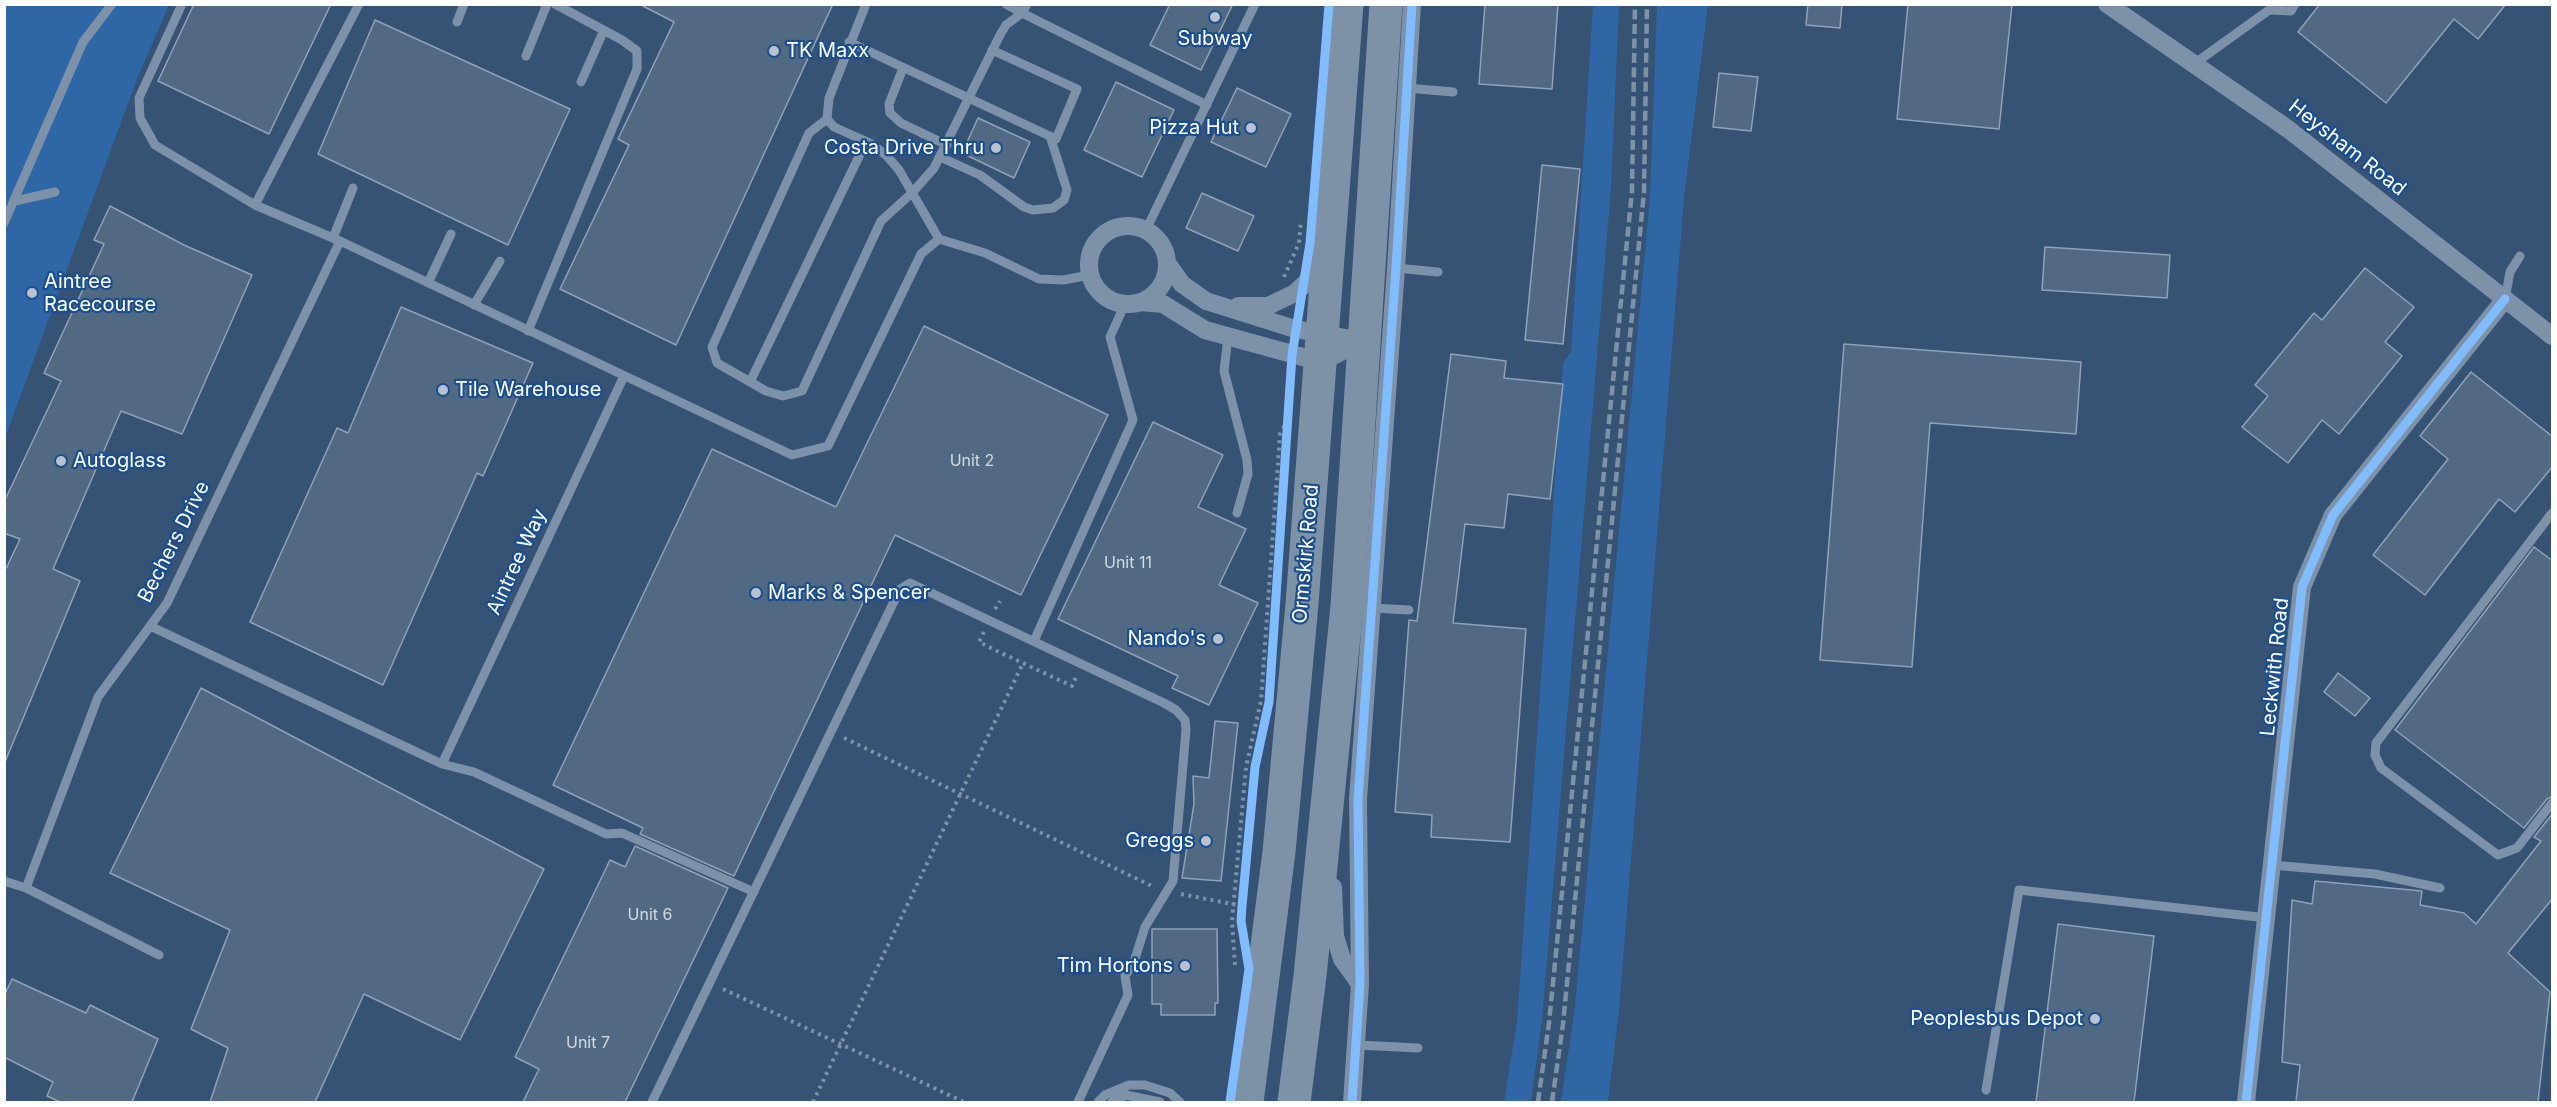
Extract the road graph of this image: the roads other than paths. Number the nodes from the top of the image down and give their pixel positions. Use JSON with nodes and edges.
{"nodes":[{"id":1,"x":112,"y":4,"type":"edge"},
{"id":2,"x":182,"y":4,"type":"edge"},
{"id":3,"x":359,"y":4,"type":"edge"},
{"id":4,"x":464,"y":4,"type":"edge"},
{"id":5,"x":547,"y":4,"type":"edge"},
{"id":6,"x":555,"y":4,"type":"edge"},
{"id":7,"x":866,"y":4,"type":"edge"},
{"id":8,"x":1005,"y":4,"type":"edge"},
{"id":9,"x":1255,"y":4,"type":"edge"},
{"id":10,"x":1347,"y":4,"type":"edge"},
{"id":11,"x":1386,"y":4,"type":"edge"},
{"id":12,"x":1412,"y":4,"type":"edge"},
{"id":13,"x":2107,"y":4,"type":"edge"},
{"id":14,"x":2295,"y":4,"type":"edge"},
{"id":15,"x":1024,"y":9,"type":"edge"},
{"id":16,"x":457,"y":22,"type":"dead end"},
{"id":17,"x":604,"y":30,"type":"junction"},
{"id":18,"x":849,"y":42,"type":"junction"},
{"id":19,"x":992,"y":50,"type":"junction"},
{"id":20,"x":526,"y":56,"type":"dead end"},
{"id":21,"x":2194,"y":64,"type":"junction"},
{"id":22,"x":903,"y":68,"type":"junction"},
{"id":23,"x":582,"y":82,"type":"dead end"},
{"id":24,"x":1407,"y":88,"type":"junction"},
{"id":25,"x":1453,"y":92,"type":"dead end"},
{"id":26,"x":969,"y":99,"type":"junction"},
{"id":27,"x":1207,"y":105,"type":"junction"},
{"id":28,"x":827,"y":119,"type":"junction"},
{"id":29,"x":1050,"y":136,"type":"junction"},
{"id":30,"x":866,"y":142,"type":"junction"},
{"id":31,"x":947,"y":145,"type":"junction"},
{"id":32,"x":940,"y":157,"type":"junction"},
{"id":33,"x":353,"y":188,"type":"dead end"},
{"id":34,"x":55,"y":192,"type":"dead end"},
{"id":35,"x":912,"y":193,"type":"junction"},
{"id":36,"x":15,"y":201,"type":"junction"},
{"id":37,"x":255,"y":205,"type":"junction"},
{"id":38,"x":4,"y":223,"type":"edge"},
{"id":39,"x":1146,"y":230,"type":"junction"},
{"id":40,"x":451,"y":234,"type":"dead end"},
{"id":41,"x":939,"y":239,"type":"junction"},
{"id":42,"x":336,"y":240,"type":"junction"},
{"id":43,"x":1330,"y":242,"type":"junction"},
{"id":44,"x":2520,"y":256,"type":"dead end"},
{"id":45,"x":500,"y":261,"type":"dead end"},
{"id":46,"x":1167,"y":262,"type":"junction"},
{"id":47,"x":1396,"y":268,"type":"junction"},
{"id":48,"x":1438,"y":272,"type":"dead end"},
{"id":49,"x":1090,"y":275,"type":"junction"},
{"id":50,"x":428,"y":283,"type":"junction"},
{"id":51,"x":2505,"y":299,"type":"junction"},
{"id":52,"x":1206,"y":301,"type":"junction"},
{"id":53,"x":1133,"y":303,"type":"junction"},
{"id":54,"x":474,"y":305,"type":"junction"},
{"id":55,"x":528,"y":331,"type":"junction"},
{"id":56,"x":2553,"y":336,"type":"edge"},
{"id":57,"x":1228,"y":337,"type":"junction"},
{"id":58,"x":1363,"y":341,"type":"junction"},
{"id":59,"x":1322,"y":349,"type":"junction"},
{"id":60,"x":624,"y":376,"type":"junction"},
{"id":61,"x":750,"y":382,"type":"junction"},
{"id":62,"x":1237,"y":513,"type":"dead end"},
{"id":63,"x":2553,"y":513,"type":"edge"},
{"id":64,"x":1371,"y":608,"type":"junction"},
{"id":65,"x":1409,"y":610,"type":"dead end"},
{"id":66,"x":150,"y":626,"type":"junction"},
{"id":67,"x":1034,"y":641,"type":"junction"},
{"id":68,"x":1334,"y":744,"type":"junction"},
{"id":69,"x":442,"y":764,"type":"junction"},
{"id":70,"x":2553,"y":802,"type":"edge"},
{"id":71,"x":2272,"y":866,"type":"junction"},
{"id":72,"x":4,"y":881,"type":"edge"},
{"id":73,"x":26,"y":888,"type":"junction"},
{"id":74,"x":2440,"y":888,"type":"dead end"},
{"id":75,"x":754,"y":892,"type":"junction"},
{"id":76,"x":2267,"y":918,"type":"junction"},
{"id":77,"x":159,"y":955,"type":"dead end"},
{"id":78,"x":1360,"y":984,"type":"junction"},
{"id":79,"x":1358,"y":1045,"type":"junction"},
{"id":80,"x":1418,"y":1048,"type":"dead end"},
{"id":81,"x":1986,"y":1090,"type":"dead end"},
{"id":82,"x":652,"y":1102,"type":"edge"},
{"id":83,"x":1078,"y":1102,"type":"edge"},
{"id":84,"x":1098,"y":1102,"type":"edge"},
{"id":85,"x":1112,"y":1102,"type":"edge"},
{"id":86,"x":1160,"y":1102,"type":"edge"},
{"id":87,"x":1180,"y":1102,"type":"edge"},
{"id":88,"x":1247,"y":1102,"type":"edge"},
{"id":89,"x":1294,"y":1102,"type":"edge"},
{"id":90,"x":1352,"y":1102,"type":"edge"},
{"id":91,"x":2246,"y":1102,"type":"edge"}],
"edges":[{"from":1,"to":36,"type":"lane"},
{"from":2,"to":37,"type":"lane"},
{"from":3,"to":37,"type":"lane"},
{"from":4,"to":16,"type":"lane"},
{"from":5,"to":20,"type":"lane"},
{"from":6,"to":17,"type":"lane"},
{"from":7,"to":18,"type":"lane"},
{"from":8,"to":15,"type":"lane"},
{"from":9,"to":27,"type":"lane"},
{"from":10,"to":43,"type":"highway","name":"Ormskirk Road"},
{"from":11,"to":58,"type":"highway"},
{"from":12,"to":24,"type":"street"},
{"from":13,"to":21,"type":"street","name":"Heysham Road"},
{"from":14,"to":21,"type":"lane"},
{"from":15,"to":19,"type":"lane"},
{"from":15,"to":27,"type":"lane"},
{"from":17,"to":23,"type":"lane"},
{"from":17,"to":55,"type":"lane"},
{"from":18,"to":22,"type":"lane"},
{"from":18,"to":28,"type":"lane"},
{"from":19,"to":26,"type":"lane"},
{"from":19,"to":29,"type":"lane"},
{"from":21,"to":51,"type":"street","name":"Heysham Road"},
{"from":22,"to":26,"type":"lane"},
{"from":22,"to":31,"type":"lane"},
{"from":24,"to":25,"type":"lane"},
{"from":24,"to":47,"type":"street"},
{"from":26,"to":29,"type":"lane"},
{"from":26,"to":31,"type":"lane"},
{"from":27,"to":39,"type":"lane"},
{"from":28,"to":30,"type":"lane"},
{"from":28,"to":61,"type":"lane"},
{"from":29,"to":32,"type":"lane"},
{"from":30,"to":35,"type":"lane"},
{"from":30,"to":61,"type":"lane"},
{"from":31,"to":32,"type":"lane"},
{"from":32,"to":35,"type":"lane"},
{"from":33,"to":42,"type":"lane","name":"Bechers Drive"},
{"from":34,"to":36,"type":"lane"},
{"from":35,"to":41,"type":"lane"},
{"from":35,"to":61,"type":"lane"},
{"from":36,"to":38,"type":"lane"},
{"from":37,"to":42,"type":"lane"},
{"from":39,"to":46,"type":"street"},
{"from":39,"to":49,"type":"street"},
{"from":40,"to":50,"type":"lane"},
{"from":41,"to":49,"type":"lane"},
{"from":41,"to":60,"type":"lane"},
{"from":42,"to":50,"type":"lane"},
{"from":42,"to":66,"type":"lane","name":"Bechers Drive"},
{"from":43,"to":52,"type":"street"},
{"from":43,"to":59,"type":"highway","name":"Ormskirk Road"},
{"from":44,"to":51,"type":"lane"},
{"from":45,"to":54,"type":"lane"},
{"from":46,"to":52,"type":"street"},
{"from":46,"to":53,"type":"street"},
{"from":47,"to":48,"type":"lane"},
{"from":47,"to":64,"type":"street"},
{"from":49,"to":53,"type":"street"},
{"from":50,"to":54,"type":"lane"},
{"from":51,"to":56,"type":"street","name":"Heysham Road"},
{"from":51,"to":71,"type":"street","name":"Leckwith Road"},
{"from":52,"to":59,"type":"street"},
{"from":53,"to":57,"type":"street"},
{"from":53,"to":67,"type":"lane"},
{"from":54,"to":55,"type":"lane"},
{"from":55,"to":60,"type":"lane"},
{"from":57,"to":59,"type":"street"},
{"from":57,"to":62,"type":"lane"},
{"from":58,"to":59,"type":"street"},
{"from":58,"to":59,"type":"street"},
{"from":58,"to":68,"type":"highway"},
{"from":59,"to":88,"type":"highway","name":"Ormskirk Road"},
{"from":60,"to":69,"type":"lane","name":"Aintree Way"},
{"from":63,"to":70,"type":"lane"},
{"from":64,"to":65,"type":"lane"},
{"from":64,"to":78,"type":"street"},
{"from":66,"to":69,"type":"lane"},
{"from":66,"to":73,"type":"lane","name":"Bechers Drive"},
{"from":67,"to":75,"type":"lane"},
{"from":67,"to":83,"type":"lane"},
{"from":68,"to":78,"type":"street"},
{"from":68,"to":89,"type":"highway"},
{"from":69,"to":75,"type":"lane"},
{"from":71,"to":74,"type":"lane"},
{"from":71,"to":76,"type":"street","name":"Leckwith Road"},
{"from":72,"to":73,"type":"lane"},
{"from":73,"to":77,"type":"lane"},
{"from":75,"to":82,"type":"lane"},
{"from":76,"to":81,"type":"lane"},
{"from":76,"to":91,"type":"street","name":"Leckwith Road"},
{"from":78,"to":79,"type":"street"},
{"from":79,"to":80,"type":"lane"},
{"from":79,"to":90,"type":"street"},
{"from":84,"to":87,"type":"lane"},
{"from":85,"to":86,"type":"lane"}]}
